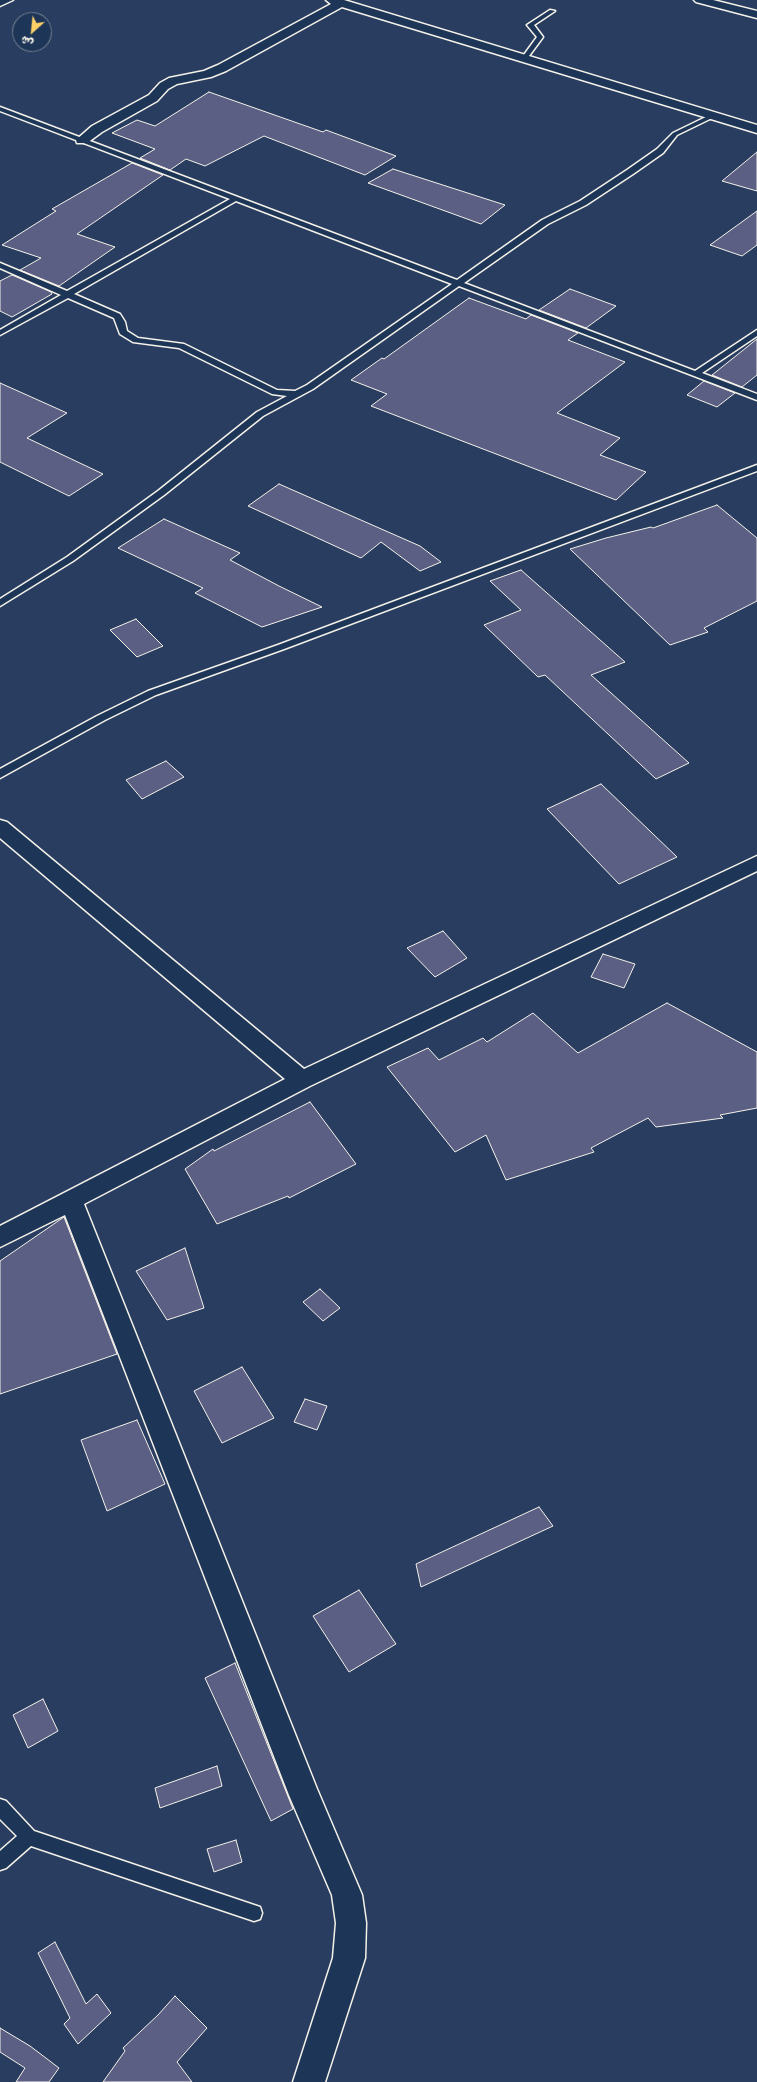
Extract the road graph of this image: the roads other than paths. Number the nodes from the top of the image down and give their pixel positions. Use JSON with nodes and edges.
{"nodes":[{"id":1,"x":6,"y":0,"type":"edge"},
{"id":2,"x":700,"y":0,"type":"edge"},
{"id":3,"x":336,"y":1,"type":"edge"},
{"id":4,"x":0,"y":3,"type":"edge"},
{"id":5,"x":552,"y":11,"type":"dead end"},
{"id":6,"x":757,"y":15,"type":"edge"},
{"id":7,"x":524,"y":59,"type":"junction"},
{"id":8,"x":0,"y":109,"type":"edge"},
{"id":9,"x":712,"y":116,"type":"junction"},
{"id":10,"x":754,"y":126,"type":"edge"},
{"id":11,"x":82,"y":140,"type":"junction"},
{"id":12,"x":234,"y":199,"type":"junction"},
{"id":13,"x":0,"y":265,"type":"edge"},
{"id":14,"x":455,"y":284,"type":"junction"},
{"id":15,"x":69,"y":294,"type":"junction"},
{"id":16,"x":757,"y":332,"type":"edge"},
{"id":17,"x":0,"y":333,"type":"edge"},
{"id":18,"x":698,"y":373,"type":"junction"},
{"id":19,"x":296,"y":394,"type":"junction"},
{"id":20,"x":757,"y":397,"type":"edge"},
{"id":21,"x":757,"y":468,"type":"edge"},
{"id":22,"x":0,"y":603,"type":"edge"},
{"id":23,"x":0,"y":774,"type":"edge"},
{"id":24,"x":0,"y":827,"type":"edge"},
{"id":25,"x":757,"y":863,"type":"edge"},
{"id":26,"x":302,"y":1080,"type":"junction"},
{"id":27,"x":71,"y":1201,"type":"junction"},
{"id":28,"x":0,"y":1237,"type":"edge"},
{"id":29,"x":0,"y":1807,"type":"edge"},
{"id":30,"x":29,"y":1837,"type":"junction"},
{"id":31,"x":0,"y":1862,"type":"edge"},
{"id":32,"x":254,"y":1913,"type":"dead end"},
{"id":33,"x":309,"y":2082,"type":"edge"}],
"edges":[{"from":1,"to":4,"type":"street"},
{"from":2,"to":6,"type":"street"},
{"from":3,"to":7,"type":"street"},
{"from":3,"to":11,"type":"street"},
{"from":5,"to":7,"type":"lane"},
{"from":7,"to":9,"type":"street"},
{"from":8,"to":11,"type":"lane"},
{"from":9,"to":10,"type":"street"},
{"from":9,"to":14,"type":"lane"},
{"from":11,"to":12,"type":"lane"},
{"from":12,"to":14,"type":"lane"},
{"from":12,"to":15,"type":"lane"},
{"from":13,"to":15,"type":"lane"},
{"from":14,"to":18,"type":"lane"},
{"from":14,"to":19,"type":"lane"},
{"from":15,"to":17,"type":"lane"},
{"from":15,"to":19,"type":"lane"},
{"from":16,"to":18,"type":"lane"},
{"from":18,"to":20,"type":"lane"},
{"from":19,"to":22,"type":"lane"},
{"from":21,"to":23,"type":"lane"},
{"from":24,"to":26,"type":"street"},
{"from":25,"to":26,"type":"street"},
{"from":26,"to":27,"type":"street"},
{"from":27,"to":28,"type":"street"},
{"from":27,"to":33,"type":"street"},
{"from":29,"to":30,"type":"lane"},
{"from":30,"to":31,"type":"lane"},
{"from":30,"to":32,"type":"lane"}]}
